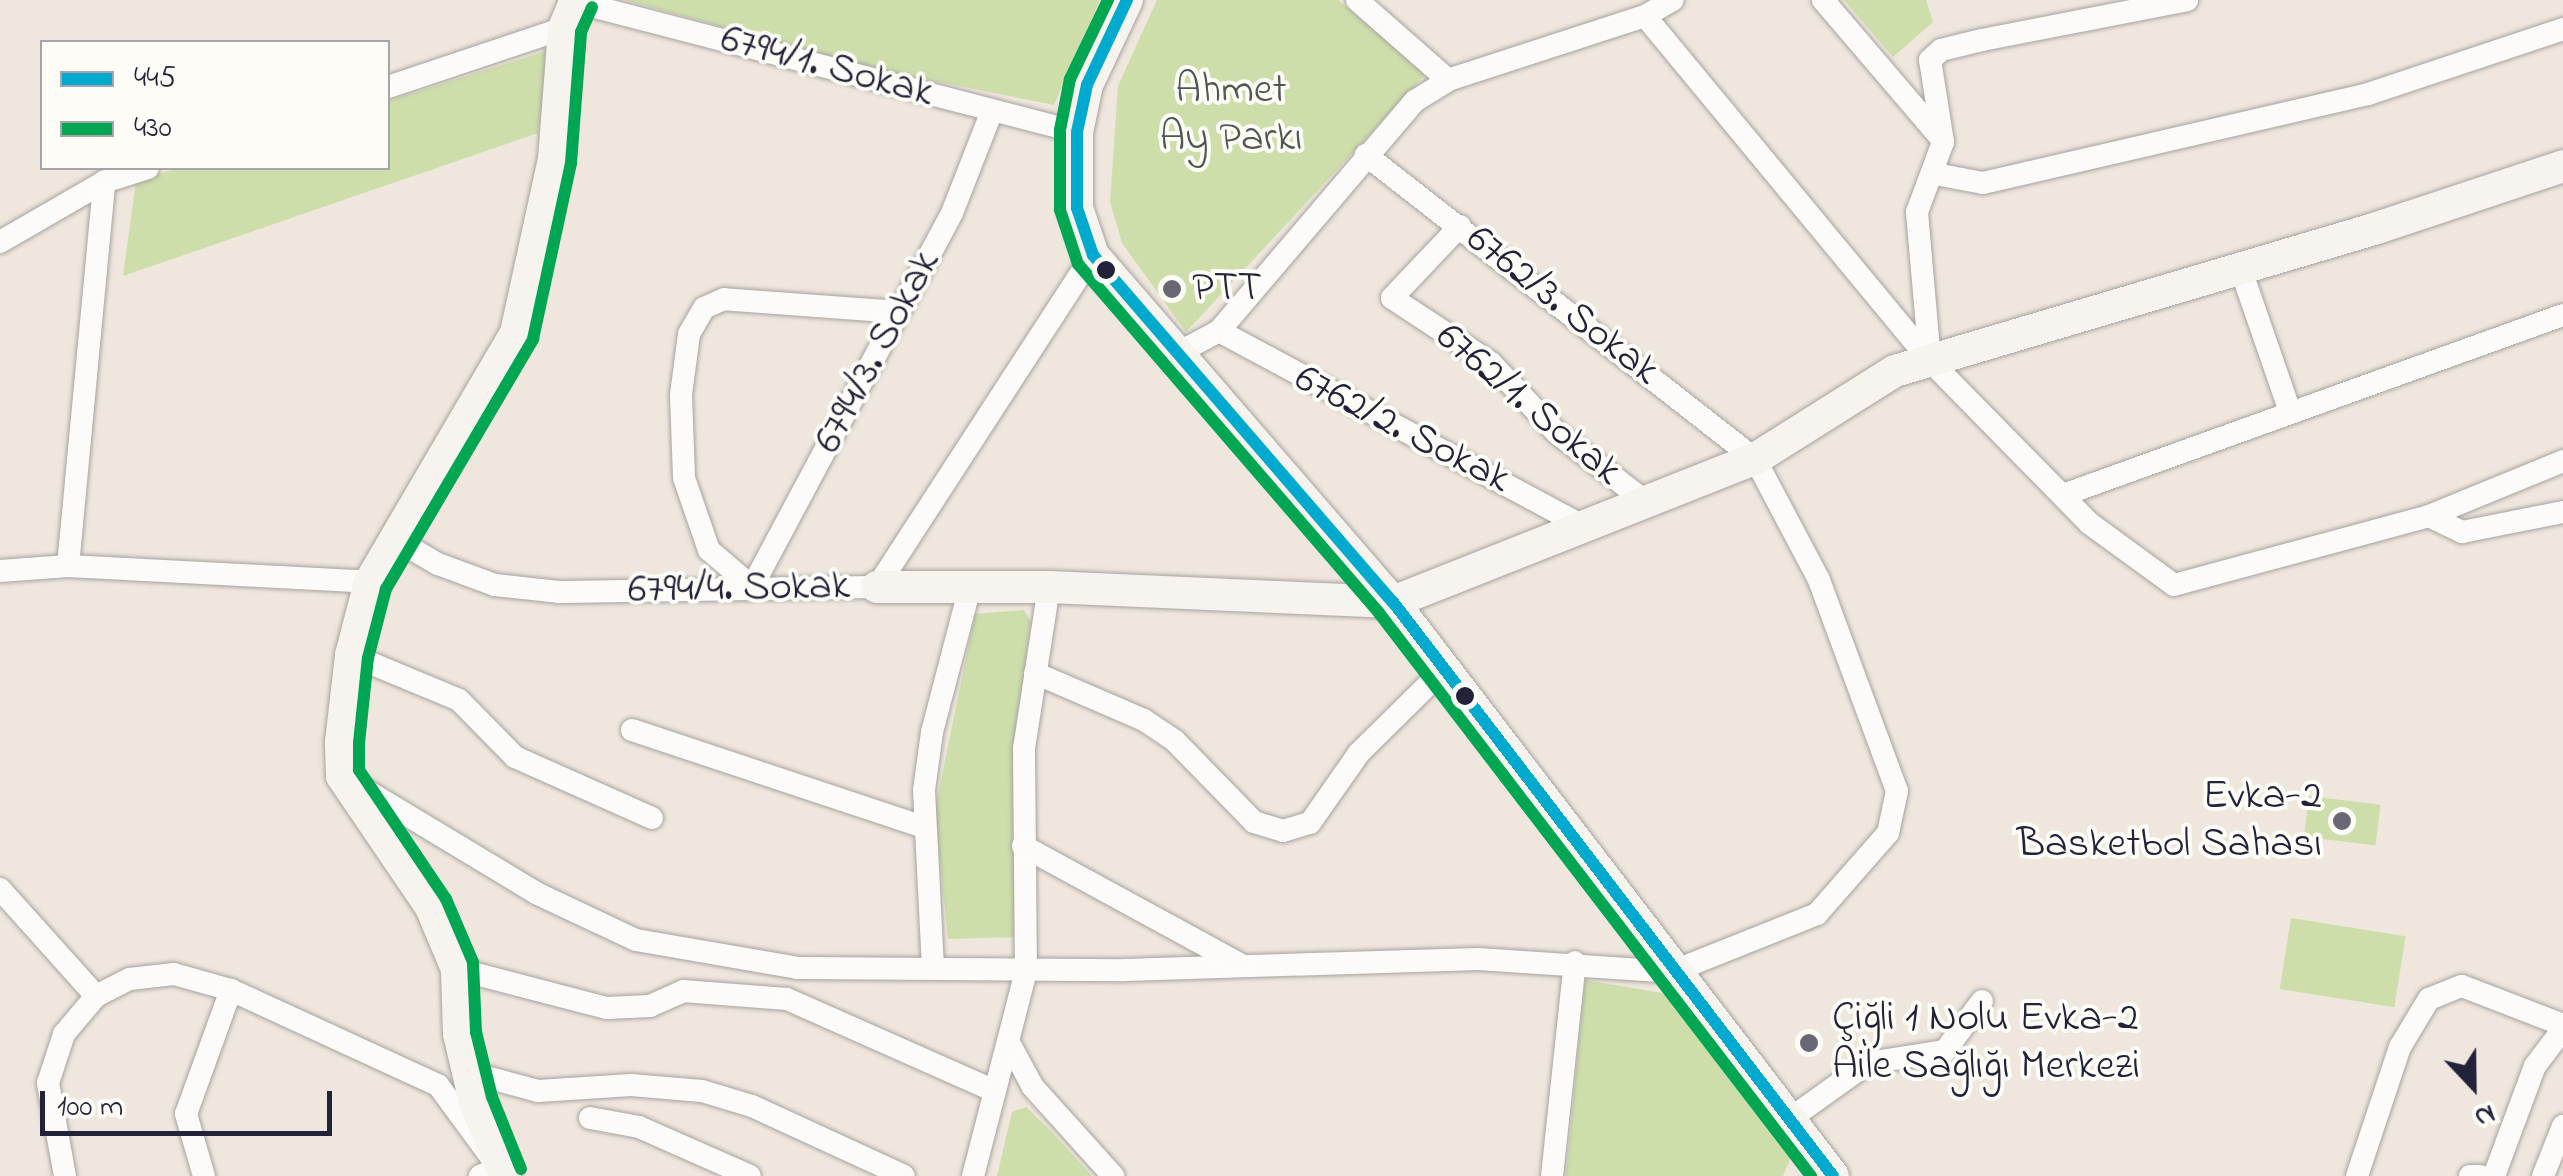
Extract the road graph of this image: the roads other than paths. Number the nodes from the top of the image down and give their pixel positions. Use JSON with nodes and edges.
{"nodes":[{"id":1,"x":1127,"y":0,"type":"edge"},
{"id":2,"x":1358,"y":0,"type":"edge"},
{"id":3,"x":1672,"y":0,"type":"edge"},
{"id":4,"x":1823,"y":0,"type":"edge"},
{"id":5,"x":2187,"y":0,"type":"edge"},
{"id":6,"x":572,"y":10,"type":"edge"},
{"id":7,"x":1645,"y":16,"type":"junction"},
{"id":8,"x":2563,"y":29,"type":"edge"},
{"id":9,"x":1448,"y":80,"type":"junction"},
{"id":10,"x":390,"y":86,"type":"edge"},
{"id":11,"x":992,"y":111,"type":"junction"},
{"id":12,"x":1078,"y":132,"type":"junction"},
{"id":13,"x":1943,"y":142,"type":"junction"},
{"id":14,"x":1366,"y":155,"type":"junction"},
{"id":15,"x":2563,"y":166,"type":"edge"},
{"id":16,"x":142,"y":170,"type":"edge"},
{"id":17,"x":1935,"y":174,"type":"junction"},
{"id":18,"x":104,"y":182,"type":"junction"},
{"id":19,"x":1460,"y":226,"type":"junction"},
{"id":20,"x":0,"y":242,"type":"edge"},
{"id":21,"x":1093,"y":255,"type":"junction"},
{"id":22,"x":2241,"y":270,"type":"junction"},
{"id":23,"x":899,"y":312,"type":"junction"},
{"id":24,"x":2563,"y":315,"type":"edge"},
{"id":25,"x":1218,"y":331,"type":"junction"},
{"id":26,"x":1178,"y":354,"type":"junction"},
{"id":27,"x":1930,"y":361,"type":"junction"},
{"id":28,"x":2290,"y":409,"type":"junction"},
{"id":29,"x":1756,"y":458,"type":"junction"},
{"id":30,"x":2563,"y":461,"type":"edge"},
{"id":31,"x":2063,"y":495,"type":"junction"},
{"id":32,"x":1646,"y":502,"type":"junction"},
{"id":33,"x":2563,"y":512,"type":"edge"},
{"id":34,"x":2429,"y":516,"type":"junction"},
{"id":35,"x":1586,"y":528,"type":"junction"},
{"id":36,"x":395,"y":539,"type":"junction"},
{"id":37,"x":68,"y":566,"type":"junction"},
{"id":38,"x":0,"y":571,"type":"edge"},
{"id":39,"x":370,"y":582,"type":"junction"},
{"id":40,"x":752,"y":587,"type":"junction"},
{"id":41,"x":878,"y":587,"type":"junction"},
{"id":42,"x":1050,"y":587,"type":"junction"},
{"id":43,"x":970,"y":588,"type":"junction"},
{"id":44,"x":1393,"y":602,"type":"junction"},
{"id":45,"x":351,"y":655,"type":"junction"},
{"id":46,"x":1441,"y":672,"type":"junction"},
{"id":47,"x":1035,"y":673,"type":"junction"},
{"id":48,"x":632,"y":730,"type":"dead end"},
{"id":49,"x":342,"y":776,"type":"junction"},
{"id":50,"x":652,"y":818,"type":"dead end"},
{"id":51,"x":923,"y":828,"type":"junction"},
{"id":52,"x":1023,"y":846,"type":"junction"},
{"id":53,"x":0,"y":890,"type":"edge"},
{"id":54,"x":1575,"y":962,"type":"junction"},
{"id":55,"x":1239,"y":964,"type":"junction"},
{"id":56,"x":933,"y":968,"type":"junction"},
{"id":57,"x":458,"y":969,"type":"junction"},
{"id":58,"x":1026,"y":971,"type":"junction"},
{"id":59,"x":1672,"y":972,"type":"junction"},
{"id":60,"x":231,"y":990,"type":"junction"},
{"id":61,"x":96,"y":996,"type":"junction"},
{"id":62,"x":1982,"y":1001,"type":"dead end"},
{"id":63,"x":2563,"y":1027,"type":"edge"},
{"id":64,"x":1008,"y":1041,"type":"junction"},
{"id":65,"x":468,"y":1072,"type":"junction"},
{"id":66,"x":995,"y":1091,"type":"junction"},
{"id":67,"x":590,"y":1118,"type":"dead end"},
{"id":68,"x":1788,"y":1121,"type":"junction"},
{"id":69,"x":2563,"y":1126,"type":"edge"},
{"id":70,"x":1821,"y":1171,"type":"edge"},
{"id":71,"x":495,"y":1173,"type":"edge"},
{"id":72,"x":64,"y":1176,"type":"edge"},
{"id":73,"x":204,"y":1176,"type":"edge"},
{"id":74,"x":750,"y":1176,"type":"edge"},
{"id":75,"x":904,"y":1176,"type":"edge"},
{"id":76,"x":973,"y":1176,"type":"edge"},
{"id":77,"x":1114,"y":1176,"type":"edge"},
{"id":78,"x":1552,"y":1176,"type":"edge"},
{"id":79,"x":2357,"y":1176,"type":"edge"},
{"id":80,"x":2470,"y":1176,"type":"edge"},
{"id":81,"x":2480,"y":1176,"type":"edge"},
{"id":82,"x":2494,"y":1176,"type":"edge"},
{"id":83,"x":2543,"y":1176,"type":"edge"}],
"edges":[{"from":1,"to":12,"type":"street"},
{"from":2,"to":9,"type":"street"},
{"from":3,"to":7,"type":"street"},
{"from":4,"to":13,"type":"street"},
{"from":5,"to":13,"type":"street"},
{"from":6,"to":10,"type":"street"},
{"from":6,"to":11,"type":"street","name":"6794/1. Sokak"},
{"from":6,"to":36,"type":"street"},
{"from":7,"to":9,"type":"street"},
{"from":7,"to":27,"type":"street"},
{"from":8,"to":17,"type":"street"},
{"from":9,"to":14,"type":"street"},
{"from":11,"to":12,"type":"street","name":"6794/1. Sokak"},
{"from":11,"to":23,"type":"street","name":"6794/3. Sokak"},
{"from":12,"to":21,"type":"street"},
{"from":13,"to":17,"type":"street"},
{"from":14,"to":19,"type":"street","name":"6762/3. Sokak"},
{"from":14,"to":25,"type":"street"},
{"from":15,"to":22,"type":"street"},
{"from":16,"to":18,"type":"street"},
{"from":17,"to":27,"type":"street"},
{"from":18,"to":20,"type":"street"},
{"from":18,"to":37,"type":"street"},
{"from":19,"to":29,"type":"street","name":"6762/3. Sokak"},
{"from":19,"to":32,"type":"street","name":"6762/1. Sokak"},
{"from":21,"to":26,"type":"street"},
{"from":21,"to":41,"type":"street","name":"6794/4. Sokak"},
{"from":22,"to":27,"type":"street"},
{"from":22,"to":28,"type":"street"},
{"from":23,"to":40,"type":"street","name":"6794/3. Sokak"},
{"from":23,"to":40,"type":"street"},
{"from":24,"to":28,"type":"street"},
{"from":25,"to":26,"type":"street"},
{"from":25,"to":35,"type":"street","name":"6762/2. Sokak"},
{"from":26,"to":44,"type":"street"},
{"from":27,"to":29,"type":"street"},
{"from":27,"to":31,"type":"street"},
{"from":28,"to":31,"type":"street"},
{"from":29,"to":32,"type":"street"},
{"from":29,"to":59,"type":"street"},
{"from":30,"to":34,"type":"street"},
{"from":31,"to":34,"type":"street"},
{"from":32,"to":35,"type":"street"},
{"from":33,"to":34,"type":"street"},
{"from":35,"to":44,"type":"street"},
{"from":36,"to":39,"type":"street"},
{"from":36,"to":40,"type":"street","name":"6794/4. Sokak"},
{"from":37,"to":38,"type":"street"},
{"from":37,"to":39,"type":"street"},
{"from":39,"to":45,"type":"street"},
{"from":40,"to":41,"type":"street","name":"6794/4. Sokak"},
{"from":41,"to":43,"type":"street"},
{"from":42,"to":43,"type":"street"},
{"from":42,"to":44,"type":"street"},
{"from":42,"to":47,"type":"street"},
{"from":43,"to":51,"type":"street"},
{"from":44,"to":46,"type":"street"},
{"from":45,"to":49,"type":"street"},
{"from":45,"to":50,"type":"street"},
{"from":46,"to":47,"type":"street"},
{"from":46,"to":59,"type":"street"},
{"from":47,"to":52,"type":"street"},
{"from":48,"to":51,"type":"street"},
{"from":49,"to":56,"type":"street"},
{"from":49,"to":57,"type":"street"},
{"from":51,"to":56,"type":"street"},
{"from":52,"to":55,"type":"street"},
{"from":52,"to":58,"type":"street"},
{"from":53,"to":61,"type":"street"},
{"from":54,"to":55,"type":"street"},
{"from":54,"to":59,"type":"street"},
{"from":54,"to":78,"type":"street"},
{"from":55,"to":58,"type":"street"},
{"from":56,"to":58,"type":"street"},
{"from":57,"to":65,"type":"street"},
{"from":57,"to":66,"type":"street"},
{"from":58,"to":64,"type":"street"},
{"from":59,"to":68,"type":"street"},
{"from":60,"to":61,"type":"street"},
{"from":60,"to":71,"type":"street"},
{"from":60,"to":73,"type":"street"},
{"from":61,"to":72,"type":"street"},
{"from":62,"to":68,"type":"street"},
{"from":63,"to":79,"type":"street"},
{"from":63,"to":82,"type":"street"},
{"from":64,"to":66,"type":"street"},
{"from":64,"to":77,"type":"street"},
{"from":65,"to":71,"type":"street"},
{"from":65,"to":75,"type":"street"},
{"from":66,"to":76,"type":"street"},
{"from":67,"to":74,"type":"street"},
{"from":68,"to":70,"type":"street"},
{"from":69,"to":83,"type":"street"},
{"from":80,"to":81,"type":"street"}]}
